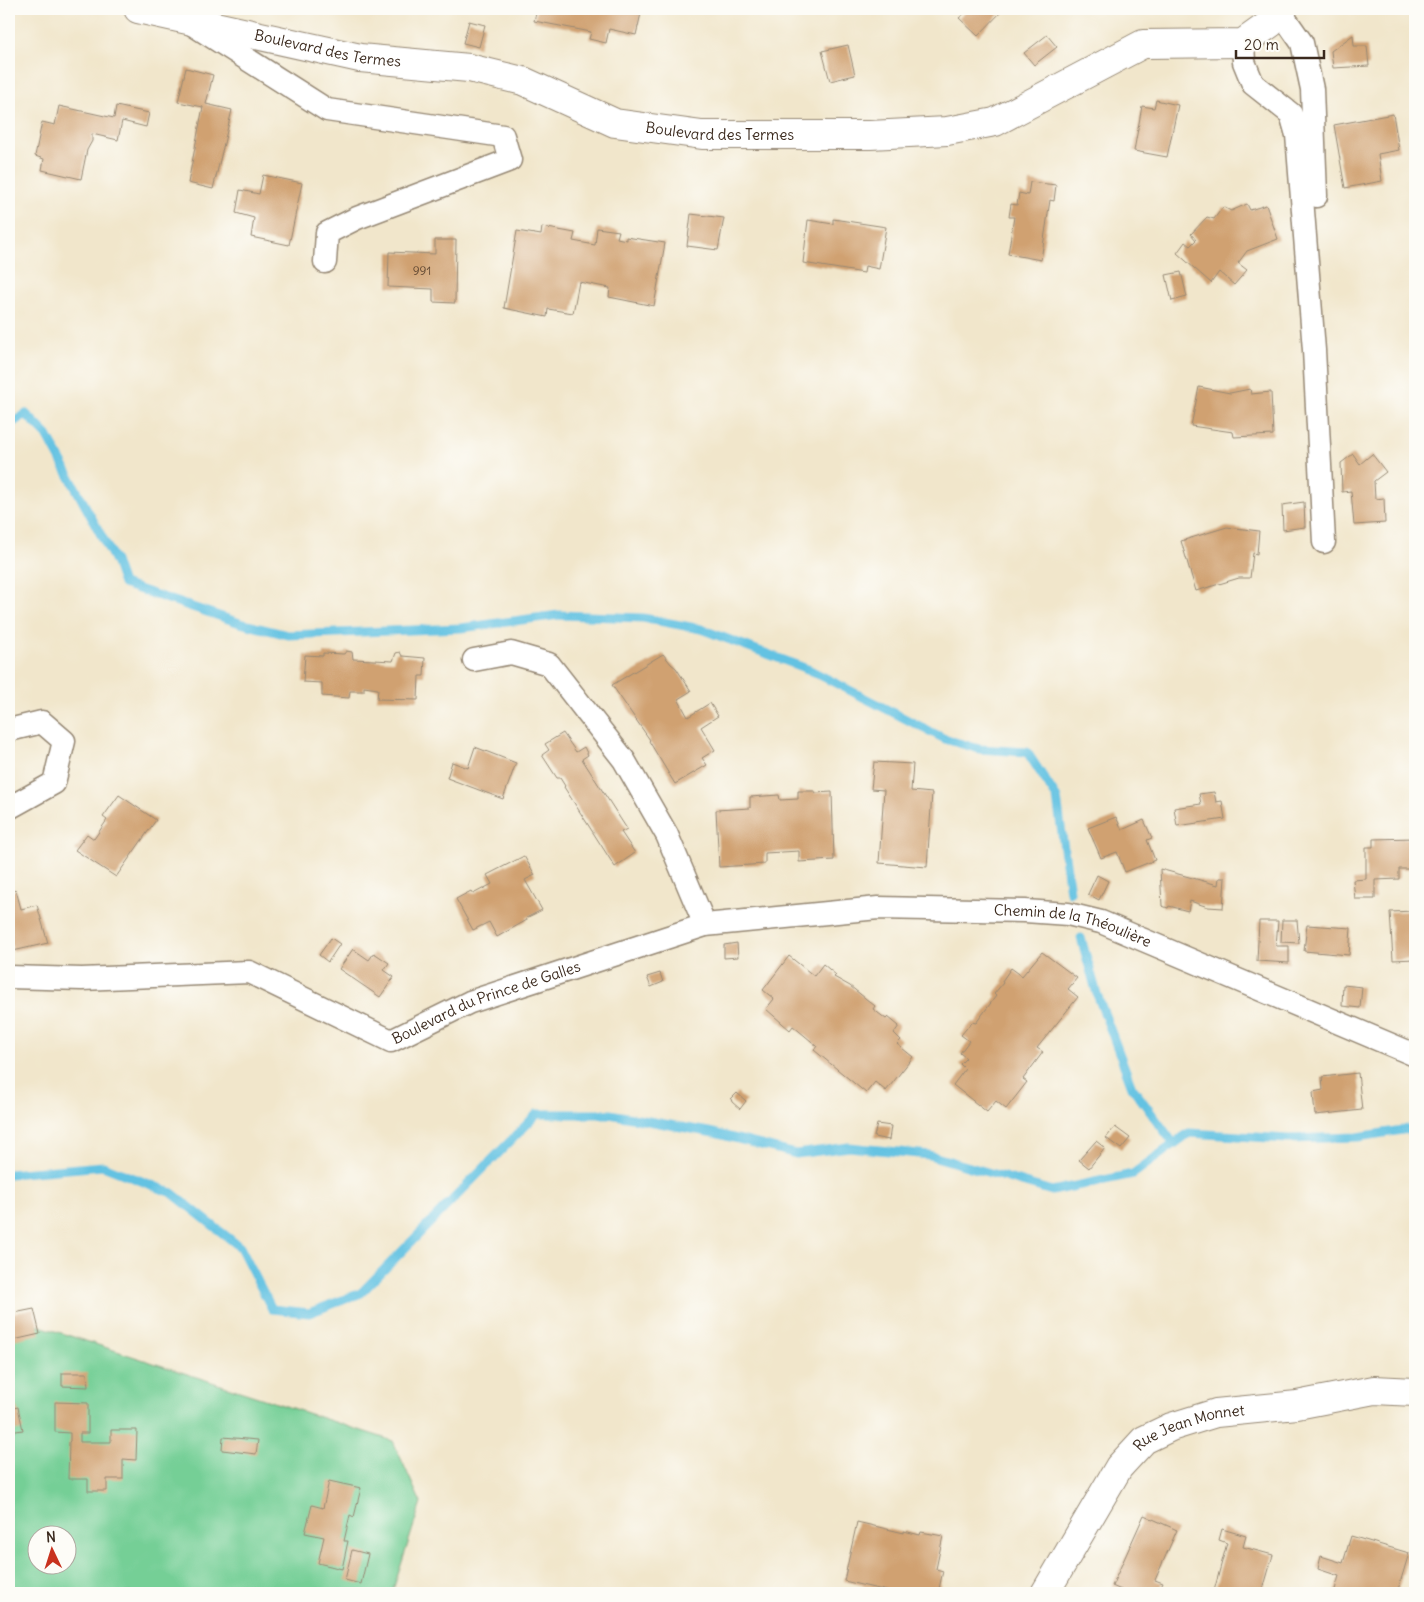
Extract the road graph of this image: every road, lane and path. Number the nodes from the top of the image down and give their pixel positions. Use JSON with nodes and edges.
{"nodes":[{"id":1,"x":138,"y":9,"type":"edge"},
{"id":2,"x":1282,"y":11,"type":"edge"},
{"id":3,"x":183,"y":18,"type":"junction"},
{"id":4,"x":1243,"y":43,"type":"junction"},
{"id":5,"x":325,"y":262,"type":"dead end"},
{"id":6,"x":1334,"y":437,"type":"dead end"},
{"id":7,"x":1324,"y":542,"type":"dead end"},
{"id":8,"x":474,"y":660,"type":"dead end"},
{"id":9,"x":9,"y":730,"type":"edge"},
{"id":10,"x":9,"y":808,"type":"edge"},
{"id":11,"x":706,"y":925,"type":"junction"},
{"id":12,"x":9,"y":978,"type":"edge"},
{"id":13,"x":1415,"y":1055,"type":"edge"},
{"id":14,"x":1415,"y":1392,"type":"edge"},
{"id":15,"x":1046,"y":1593,"type":"edge"}],
"edges":[{"from":1,"to":3,"type":"street","name":"Boulevard des Termes"},
{"from":2,"to":4,"type":"street"},
{"from":2,"to":6,"type":"street"},
{"from":3,"to":4,"type":"street","name":"Boulevard des Termes"},
{"from":3,"to":5,"type":"street"},
{"from":4,"to":7,"type":"street"},
{"from":8,"to":11,"type":"street"},
{"from":9,"to":10,"type":"street"},
{"from":11,"to":12,"type":"street","name":"Boulevard du Prince de Galles"},
{"from":11,"to":13,"type":"street","name":"Chemin de la Théoulière"},
{"from":14,"to":15,"type":"street","name":"Rue Jean Monnet"}]}
